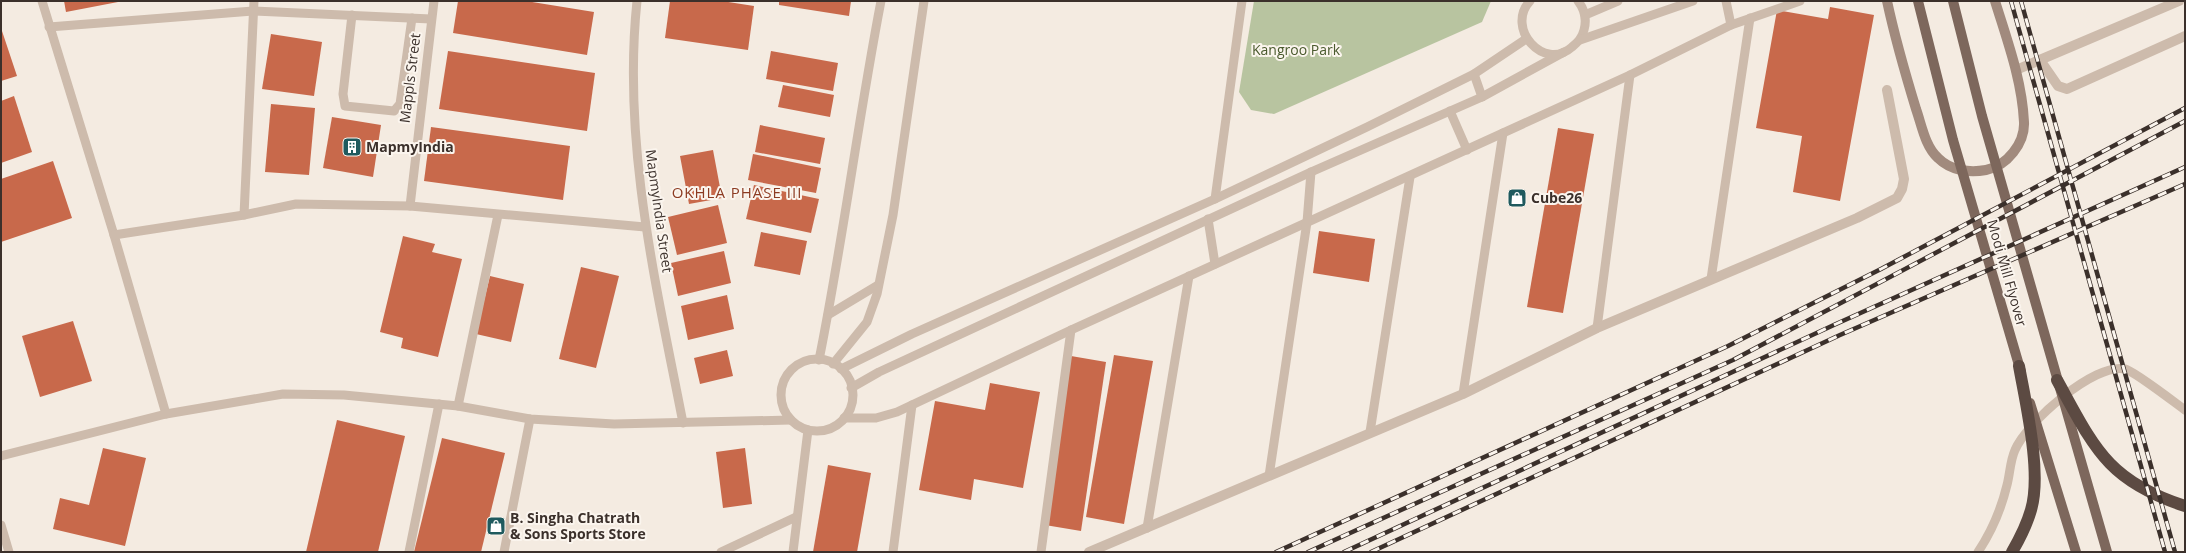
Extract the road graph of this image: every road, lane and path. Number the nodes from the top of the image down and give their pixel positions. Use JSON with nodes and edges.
{"nodes":[{"id":1,"x":42,"y":1,"type":"edge"},
{"id":2,"x":254,"y":1,"type":"edge"},
{"id":3,"x":434,"y":1,"type":"edge"},
{"id":4,"x":637,"y":1,"type":"edge"},
{"id":5,"x":881,"y":1,"type":"edge"},
{"id":6,"x":924,"y":1,"type":"edge"},
{"id":7,"x":1242,"y":1,"type":"edge"},
{"id":8,"x":1528,"y":1,"type":"edge"},
{"id":9,"x":1578,"y":1,"type":"edge"},
{"id":10,"x":1618,"y":1,"type":"edge"},
{"id":11,"x":1694,"y":1,"type":"edge"},
{"id":12,"x":1726,"y":1,"type":"edge"},
{"id":13,"x":1800,"y":1,"type":"edge"},
{"id":14,"x":1887,"y":1,"type":"edge"},
{"id":15,"x":1918,"y":1,"type":"edge"},
{"id":16,"x":1953,"y":1,"type":"edge"},
{"id":17,"x":1995,"y":1,"type":"edge"},
{"id":18,"x":2180,"y":1,"type":"edge"},
{"id":19,"x":253,"y":11,"type":"junction"},
{"id":20,"x":1585,"y":14,"type":"junction"},
{"id":21,"x":352,"y":15,"type":"junction"},
{"id":22,"x":412,"y":18,"type":"junction"},
{"id":23,"x":1750,"y":18,"type":"junction"},
{"id":24,"x":431,"y":19,"type":"junction"},
{"id":25,"x":1731,"y":25,"type":"junction"},
{"id":26,"x":49,"y":27,"type":"junction"},
{"id":27,"x":2185,"y":36,"type":"edge"},
{"id":28,"x":1526,"y":40,"type":"junction"},
{"id":29,"x":1580,"y":40,"type":"junction"},
{"id":30,"x":1564,"y":52,"type":"junction"},
{"id":31,"x":2040,"y":60,"type":"junction"},
{"id":32,"x":2016,"y":70,"type":"junction"},
{"id":33,"x":1474,"y":74,"type":"junction"},
{"id":34,"x":1630,"y":75,"type":"junction"},
{"id":35,"x":1887,"y":90,"type":"dead end"},
{"id":36,"x":1482,"y":97,"type":"junction"},
{"id":37,"x":1450,"y":111,"type":"junction"},
{"id":38,"x":1503,"y":133,"type":"junction"},
{"id":39,"x":1467,"y":150,"type":"junction"},
{"id":40,"x":1311,"y":172,"type":"junction"},
{"id":41,"x":1410,"y":177,"type":"junction"},
{"id":42,"x":1215,"y":199,"type":"junction"},
{"id":43,"x":410,"y":206,"type":"junction"},
{"id":44,"x":244,"y":215,"type":"junction"},
{"id":45,"x":498,"y":215,"type":"junction"},
{"id":46,"x":1208,"y":219,"type":"junction"},
{"id":47,"x":1307,"y":222,"type":"junction"},
{"id":48,"x":645,"y":226,"type":"junction"},
{"id":49,"x":114,"y":235,"type":"junction"},
{"id":50,"x":1215,"y":264,"type":"junction"},
{"id":51,"x":1189,"y":276,"type":"junction"},
{"id":52,"x":1711,"y":279,"type":"junction"},
{"id":53,"x":878,"y":285,"type":"junction"},
{"id":54,"x":828,"y":315,"type":"junction"},
{"id":55,"x":1597,"y":328,"type":"junction"},
{"id":56,"x":1071,"y":330,"type":"junction"},
{"id":57,"x":819,"y":360,"type":"junction"},
{"id":58,"x":837,"y":366,"type":"junction"},
{"id":59,"x":2019,"y":366,"type":"junction"},
{"id":60,"x":2057,"y":380,"type":"junction"},
{"id":61,"x":851,"y":388,"type":"junction"},
{"id":62,"x":1462,"y":394,"type":"junction"},
{"id":63,"x":439,"y":404,"type":"junction"},
{"id":64,"x":912,"y":405,"type":"junction"},
{"id":65,"x":458,"y":406,"type":"junction"},
{"id":66,"x":2185,"y":410,"type":"edge"},
{"id":67,"x":166,"y":414,"type":"junction"},
{"id":68,"x":844,"y":418,"type":"junction"},
{"id":69,"x":530,"y":419,"type":"junction"},
{"id":70,"x":791,"y":420,"type":"junction"},
{"id":71,"x":683,"y":423,"type":"junction"},
{"id":72,"x":808,"y":430,"type":"junction"},
{"id":73,"x":1370,"y":432,"type":"junction"},
{"id":74,"x":1,"y":456,"type":"edge"},
{"id":75,"x":1269,"y":476,"type":"junction"},
{"id":76,"x":2185,"y":506,"type":"edge"},
{"id":77,"x":796,"y":517,"type":"junction"},
{"id":78,"x":1,"y":525,"type":"edge"},
{"id":79,"x":1147,"y":528,"type":"junction"},
{"id":80,"x":10,"y":552,"type":"edge"},
{"id":81,"x":409,"y":552,"type":"edge"},
{"id":82,"x":504,"y":552,"type":"edge"},
{"id":83,"x":721,"y":552,"type":"edge"},
{"id":84,"x":793,"y":552,"type":"edge"},
{"id":85,"x":893,"y":552,"type":"edge"},
{"id":86,"x":1041,"y":552,"type":"edge"},
{"id":87,"x":1089,"y":552,"type":"edge"},
{"id":88,"x":1978,"y":552,"type":"edge"},
{"id":89,"x":2012,"y":552,"type":"edge"},
{"id":90,"x":2076,"y":552,"type":"edge"},
{"id":91,"x":2107,"y":552,"type":"edge"}],
"edges":[{"from":1,"to":26,"type":"lane"},
{"from":2,"to":19,"type":"lane"},
{"from":3,"to":24,"type":"lane","name":"Mappls Street"},
{"from":4,"to":48,"type":"lane","name":"MapmyIndia Street"},
{"from":5,"to":54,"type":"lane"},
{"from":6,"to":53,"type":"lane"},
{"from":7,"to":42,"type":"lane"},
{"from":8,"to":28,"type":"lane"},
{"from":9,"to":20,"type":"lane"},
{"from":10,"to":20,"type":"lane"},
{"from":11,"to":29,"type":"lane"},
{"from":12,"to":25,"type":"lane"},
{"from":13,"to":23,"type":"lane"},
{"from":14,"to":32,"type":"main road"},
{"from":15,"to":59,"type":"main road","name":"Modi Mill Flyover"},
{"from":16,"to":60,"type":"main road","name":"Modi Mill Flyover"},
{"from":17,"to":32,"type":"main road"},
{"from":18,"to":31,"type":"street"},
{"from":19,"to":21,"type":"lane"},
{"from":19,"to":26,"type":"lane"},
{"from":19,"to":44,"type":"lane"},
{"from":20,"to":29,"type":"lane"},
{"from":21,"to":22,"type":"lane"},
{"from":21,"to":22,"type":"lane"},
{"from":22,"to":24,"type":"lane"},
{"from":23,"to":25,"type":"lane"},
{"from":23,"to":52,"type":"lane"},
{"from":24,"to":43,"type":"lane","name":"Mappls Street"},
{"from":25,"to":34,"type":"lane"},
{"from":26,"to":49,"type":"lane"},
{"from":27,"to":31,"type":"street"},
{"from":28,"to":30,"type":"lane"},
{"from":28,"to":33,"type":"lane"},
{"from":29,"to":30,"type":"lane"},
{"from":30,"to":36,"type":"lane"},
{"from":31,"to":32,"type":"street"},
{"from":33,"to":36,"type":"lane"},
{"from":33,"to":42,"type":"lane"},
{"from":34,"to":38,"type":"lane"},
{"from":34,"to":55,"type":"lane"},
{"from":35,"to":52,"type":"street"},
{"from":36,"to":37,"type":"lane"},
{"from":37,"to":39,"type":"lane"},
{"from":37,"to":40,"type":"lane"},
{"from":38,"to":39,"type":"lane"},
{"from":38,"to":62,"type":"lane"},
{"from":39,"to":41,"type":"lane"},
{"from":40,"to":46,"type":"lane"},
{"from":40,"to":47,"type":"lane"},
{"from":41,"to":47,"type":"lane"},
{"from":41,"to":73,"type":"lane"},
{"from":42,"to":58,"type":"lane"},
{"from":43,"to":44,"type":"lane"},
{"from":43,"to":45,"type":"lane"},
{"from":44,"to":49,"type":"lane"},
{"from":45,"to":48,"type":"lane"},
{"from":45,"to":65,"type":"lane"},
{"from":46,"to":50,"type":"lane"},
{"from":46,"to":61,"type":"lane"},
{"from":47,"to":50,"type":"lane"},
{"from":47,"to":75,"type":"lane"},
{"from":48,"to":71,"type":"lane","name":"MapmyIndia Street"},
{"from":49,"to":67,"type":"lane"},
{"from":50,"to":51,"type":"lane"},
{"from":51,"to":56,"type":"lane"},
{"from":51,"to":79,"type":"lane"},
{"from":52,"to":55,"type":"street"},
{"from":53,"to":54,"type":"lane"},
{"from":53,"to":58,"type":"lane"},
{"from":54,"to":57,"type":"lane"},
{"from":55,"to":62,"type":"street"},
{"from":56,"to":64,"type":"lane"},
{"from":56,"to":86,"type":"lane"},
{"from":57,"to":58,"type":"lane"},
{"from":57,"to":70,"type":"lane"},
{"from":58,"to":61,"type":"lane"},
{"from":59,"to":89,"type":"highway"},
{"from":59,"to":90,"type":"main road","name":"Modi Mill Flyover"},
{"from":60,"to":76,"type":"highway"},
{"from":60,"to":91,"type":"main road","name":"Modi Mill Flyover"},
{"from":61,"to":68,"type":"lane"},
{"from":62,"to":73,"type":"street"},
{"from":63,"to":65,"type":"lane"},
{"from":63,"to":67,"type":"lane"},
{"from":63,"to":81,"type":"lane"},
{"from":64,"to":68,"type":"lane"},
{"from":64,"to":85,"type":"lane"},
{"from":65,"to":69,"type":"lane"},
{"from":66,"to":88,"type":"lane"},
{"from":67,"to":74,"type":"lane"},
{"from":68,"to":72,"type":"lane"},
{"from":69,"to":71,"type":"lane"},
{"from":69,"to":82,"type":"lane"},
{"from":70,"to":71,"type":"lane"},
{"from":70,"to":72,"type":"lane"},
{"from":72,"to":77,"type":"lane"},
{"from":73,"to":75,"type":"street"},
{"from":75,"to":79,"type":"street"},
{"from":77,"to":83,"type":"lane"},
{"from":77,"to":84,"type":"lane"},
{"from":78,"to":80,"type":"lane"},
{"from":79,"to":87,"type":"street"}]}
